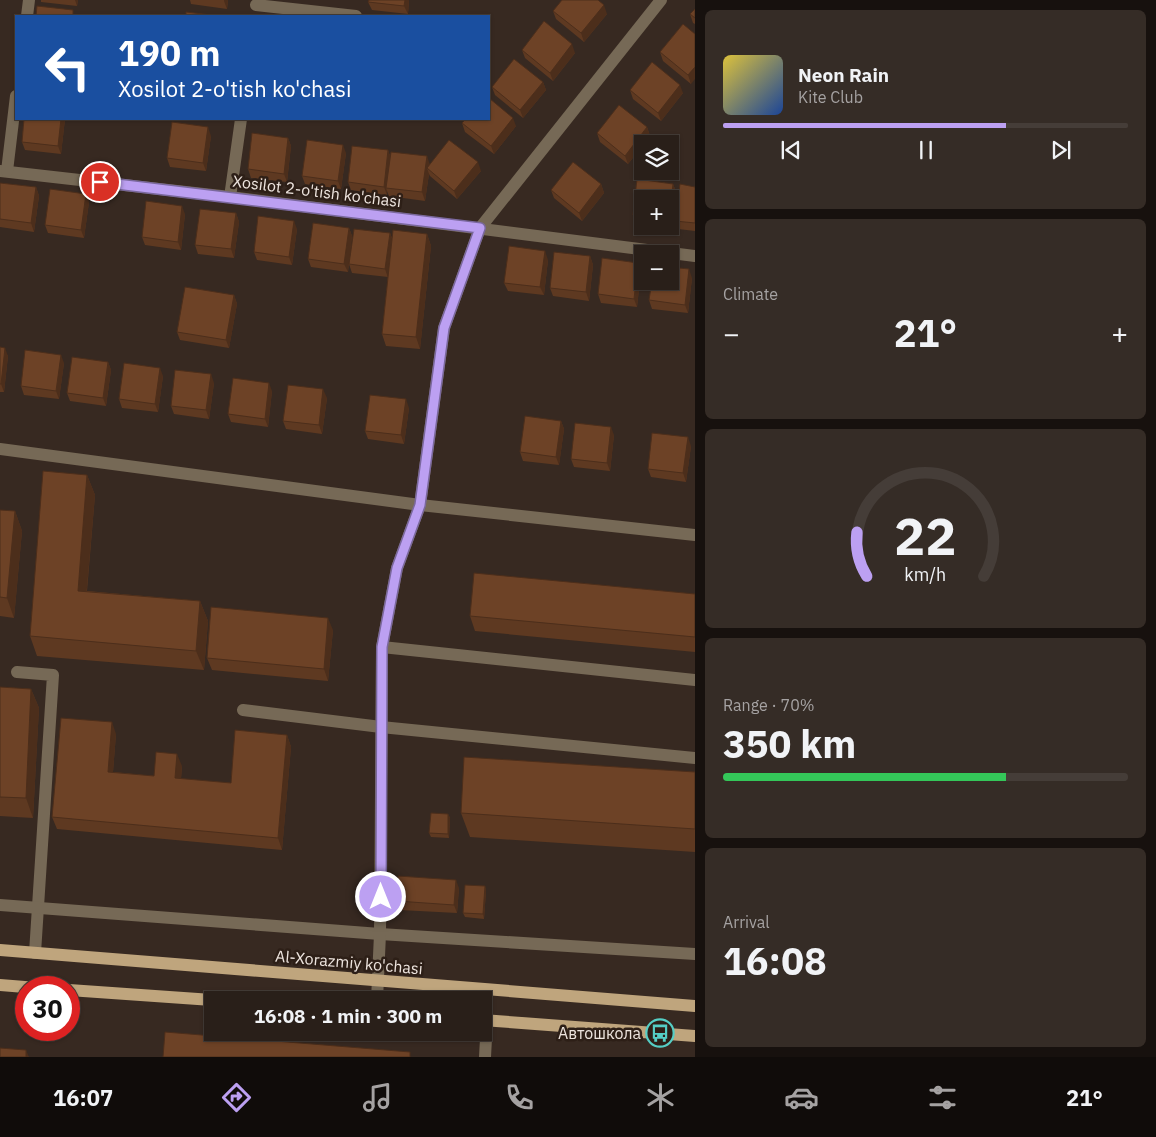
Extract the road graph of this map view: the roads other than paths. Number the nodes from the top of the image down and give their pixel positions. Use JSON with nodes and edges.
{"nodes":[{"id":1,"x":29,"y":0,"type":"edge"},
{"id":2,"x":661,"y":0,"type":"edge"},
{"id":3,"x":255,"y":7,"type":"edge"},
{"id":4,"x":26,"y":15,"type":"edge"},
{"id":5,"x":345,"y":15,"type":"edge"},
{"id":6,"x":15,"y":102,"type":"edge"},
{"id":7,"x":240,"y":120,"type":"edge"},
{"id":8,"x":3,"y":171,"type":"edge"},
{"id":9,"x":230,"y":197,"type":"junction"},
{"id":10,"x":480,"y":228,"type":"junction"},
{"id":11,"x":695,"y":256,"type":"edge"},
{"id":12,"x":0,"y":449,"type":"edge"},
{"id":13,"x":420,"y":505,"type":"junction"},
{"id":14,"x":695,"y":534,"type":"edge"},
{"id":15,"x":382,"y":647,"type":"junction"},
{"id":16,"x":17,"y":672,"type":"dead end"},
{"id":17,"x":695,"y":680,"type":"edge"},
{"id":18,"x":243,"y":710,"type":"dead end"},
{"id":19,"x":381,"y":727,"type":"junction"},
{"id":20,"x":695,"y":758,"type":"edge"},
{"id":21,"x":0,"y":905,"type":"edge"},
{"id":22,"x":38,"y":908,"type":"junction"},
{"id":23,"x":380,"y":934,"type":"junction"},
{"id":24,"x":0,"y":950,"type":"edge"},
{"id":25,"x":35,"y":953,"type":"junction"},
{"id":26,"x":695,"y":954,"type":"edge"},
{"id":27,"x":378,"y":981,"type":"junction"},
{"id":28,"x":0,"y":985,"type":"edge"},
{"id":29,"x":15,"y":986,"type":"edge"},
{"id":30,"x":80,"y":991,"type":"edge"},
{"id":31,"x":377,"y":991,"type":"edge"},
{"id":32,"x":204,"y":999,"type":"edge"},
{"id":33,"x":695,"y":1006,"type":"edge"},
{"id":34,"x":492,"y":1021,"type":"edge"},
{"id":35,"x":695,"y":1036,"type":"edge"},
{"id":36,"x":485,"y":1041,"type":"edge"},
{"id":37,"x":485,"y":1057,"type":"edge"}],
"edges":[{"from":1,"to":4,"type":"street"},
{"from":2,"to":10,"type":"street"},
{"from":3,"to":5,"type":"street"},
{"from":6,"to":8,"type":"street"},
{"from":7,"to":9,"type":"street"},
{"from":8,"to":9,"type":"street","name":"Xosilot 2-o'tish ko'chasi"},
{"from":9,"to":10,"type":"street","name":"Xosilot 2-o'tish ko'chasi"},
{"from":10,"to":11,"type":"street","name":"Xosilot 2-o'tish ko'chasi"},
{"from":10,"to":13,"type":"street"},
{"from":12,"to":13,"type":"street"},
{"from":13,"to":14,"type":"street"},
{"from":13,"to":15,"type":"street"},
{"from":15,"to":17,"type":"street"},
{"from":15,"to":19,"type":"street"},
{"from":16,"to":22,"type":"street"},
{"from":18,"to":19,"type":"street"},
{"from":19,"to":20,"type":"street"},
{"from":19,"to":23,"type":"street"},
{"from":21,"to":22,"type":"street"},
{"from":22,"to":23,"type":"street"},
{"from":22,"to":25,"type":"street"},
{"from":23,"to":26,"type":"street"},
{"from":23,"to":27,"type":"street"},
{"from":24,"to":25,"type":"main road","name":"Al-Xorazmiy ko'chasi"},
{"from":25,"to":27,"type":"main road","name":"Al-Xorazmiy ko'chasi"},
{"from":27,"to":31,"type":"street"},
{"from":27,"to":33,"type":"main road","name":"Al-Xorazmiy ko'chasi"},
{"from":28,"to":29,"type":"main road"},
{"from":30,"to":32,"type":"main road"},
{"from":34,"to":35,"type":"main road"},
{"from":36,"to":37,"type":"street"}]}
